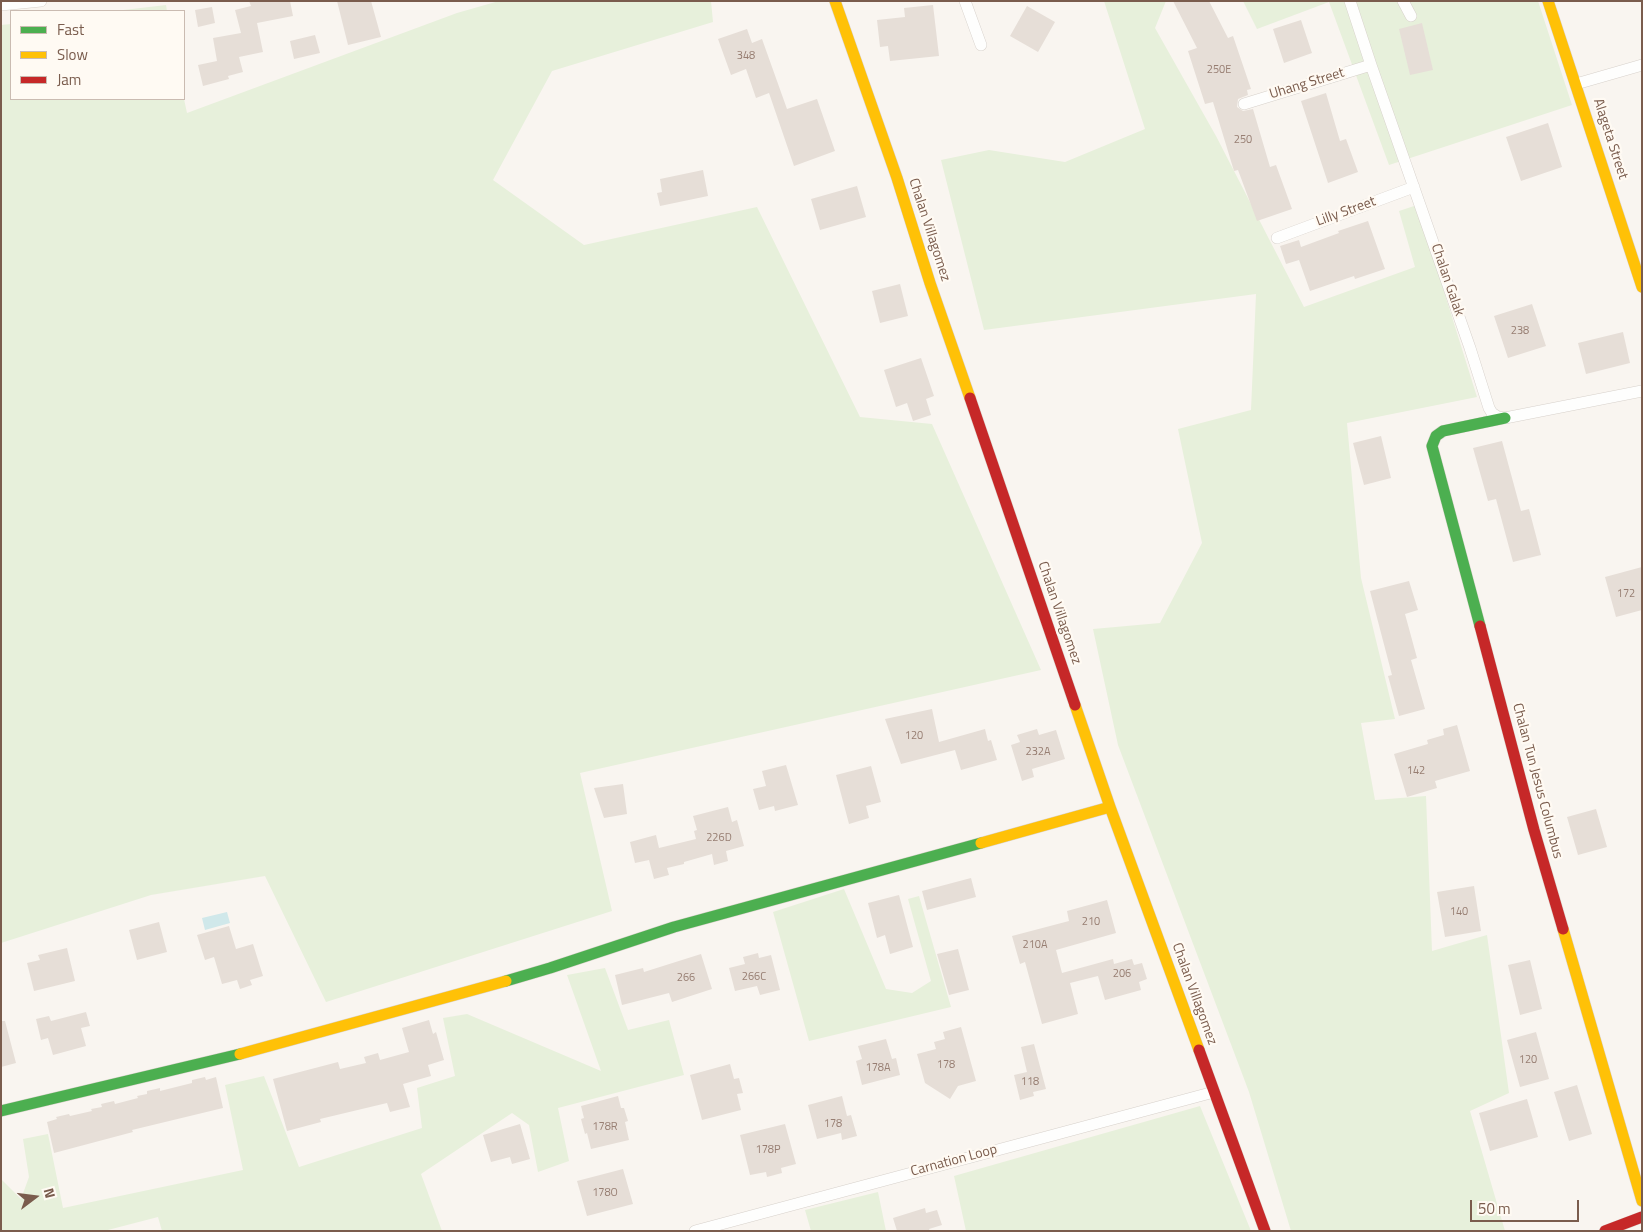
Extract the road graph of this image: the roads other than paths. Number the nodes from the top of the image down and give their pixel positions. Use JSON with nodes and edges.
{"nodes":[{"id":1,"x":41,"y":1,"type":"edge"},
{"id":2,"x":834,"y":1,"type":"edge"},
{"id":3,"x":965,"y":1,"type":"edge"},
{"id":4,"x":1350,"y":1,"type":"edge"},
{"id":5,"x":1403,"y":1,"type":"edge"},
{"id":6,"x":1548,"y":1,"type":"edge"},
{"id":7,"x":1,"y":5,"type":"edge"},
{"id":8,"x":1411,"y":16,"type":"dead end"},
{"id":9,"x":981,"y":45,"type":"dead end"},
{"id":10,"x":1371,"y":64,"type":"junction"},
{"id":11,"x":1642,"y":65,"type":"edge"},
{"id":12,"x":1576,"y":84,"type":"junction"},
{"id":13,"x":1244,"y":104,"type":"dead end"},
{"id":14,"x":1414,"y":187,"type":"junction"},
{"id":15,"x":1277,"y":238,"type":"dead end"},
{"id":16,"x":1642,"y":287,"type":"edge"},
{"id":17,"x":1642,"y":391,"type":"edge"},
{"id":18,"x":1505,"y":418,"type":"junction"},
{"id":19,"x":1110,"y":807,"type":"junction"},
{"id":20,"x":1214,"y":1092,"type":"junction"},
{"id":21,"x":1,"y":1111,"type":"edge"},
{"id":22,"x":1642,"y":1201,"type":"edge"},
{"id":23,"x":1642,"y":1217,"type":"edge"},
{"id":24,"x":695,"y":1231,"type":"edge"},
{"id":25,"x":1265,"y":1231,"type":"edge"},
{"id":26,"x":1605,"y":1231,"type":"edge"}],
"edges":[{"from":1,"to":7,"type":"street"},
{"from":2,"to":19,"type":"street","name":"Chalan Villagomez"},
{"from":3,"to":9,"type":"street"},
{"from":4,"to":10,"type":"street","name":"Chalan Galak"},
{"from":5,"to":8,"type":"street"},
{"from":6,"to":12,"type":"street","name":"Alageta Street"},
{"from":10,"to":13,"type":"street","name":"Uhang Street"},
{"from":10,"to":14,"type":"street","name":"Chalan Galak"},
{"from":11,"to":12,"type":"street"},
{"from":12,"to":16,"type":"street","name":"Alageta Street"},
{"from":14,"to":15,"type":"street","name":"Lilly Street"},
{"from":14,"to":18,"type":"street","name":"Chalan Galak"},
{"from":17,"to":18,"type":"street"},
{"from":18,"to":22,"type":"street","name":"Chalan Tun Jesus Columbus"},
{"from":19,"to":20,"type":"street","name":"Chalan Villagomez"},
{"from":19,"to":21,"type":"street"},
{"from":20,"to":24,"type":"street","name":"Carnation Loop"},
{"from":20,"to":25,"type":"street","name":"Chalan Villagomez"},
{"from":23,"to":26,"type":"street"}]}
